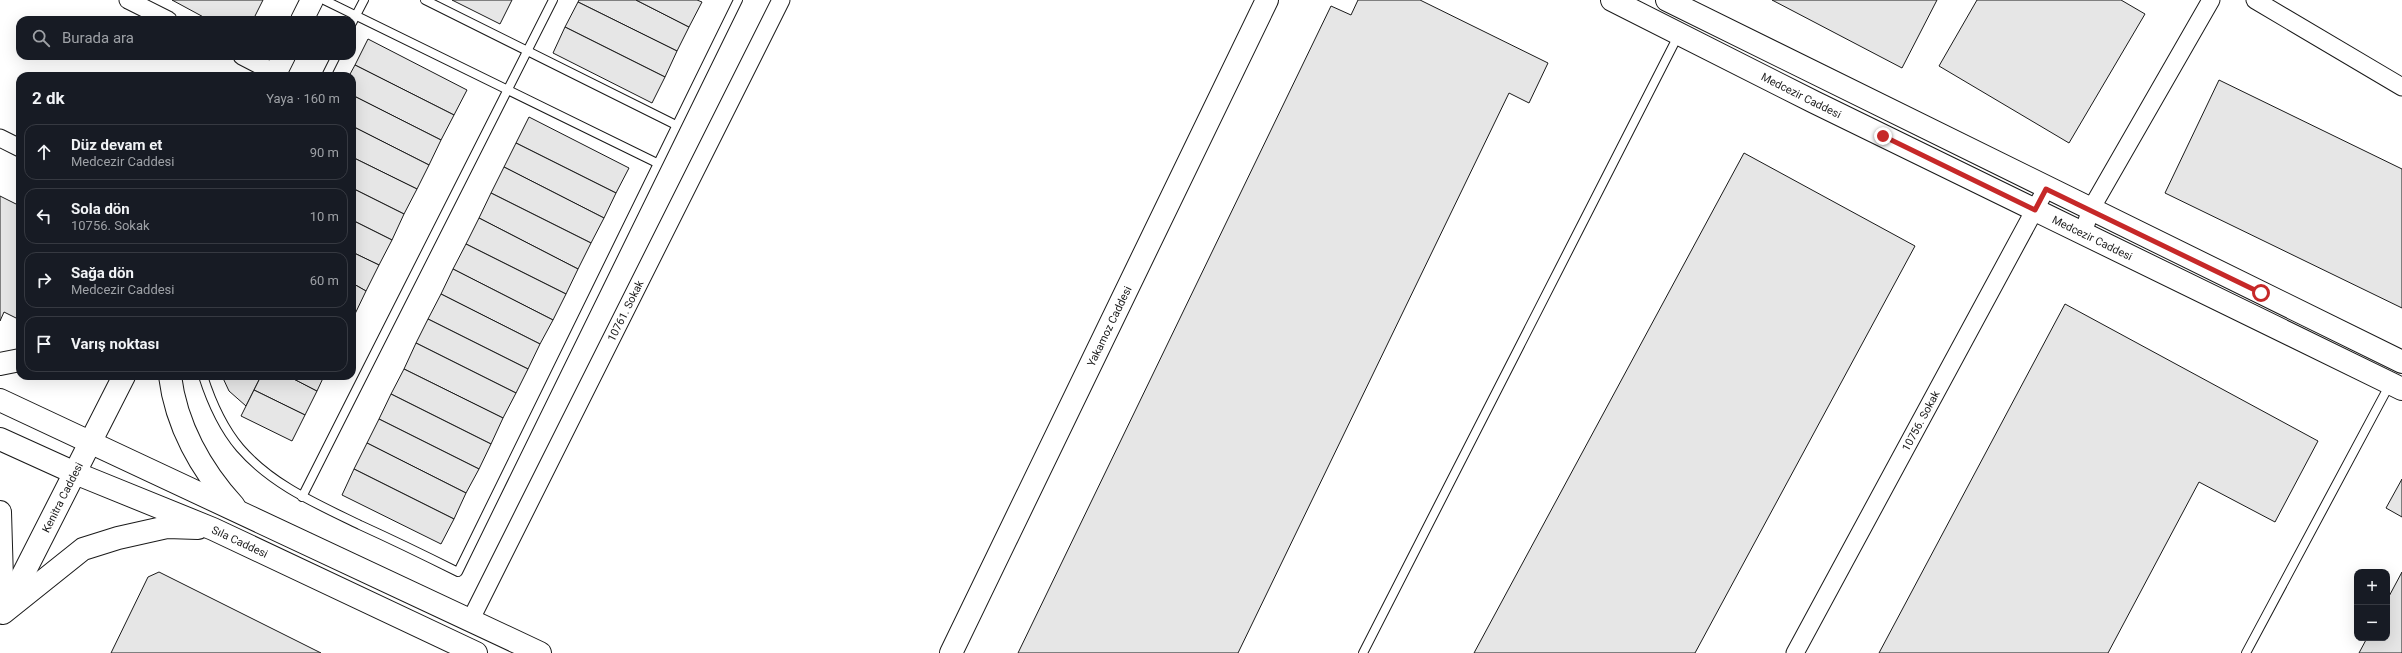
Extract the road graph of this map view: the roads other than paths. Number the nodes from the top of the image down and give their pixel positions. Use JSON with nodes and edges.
{"nodes":[{"id":1,"x":128,"y":0,"type":"edge"},
{"id":2,"x":312,"y":0,"type":"edge"},
{"id":3,"x":324,"y":0,"type":"edge"},
{"id":4,"x":364,"y":0,"type":"edge"},
{"id":5,"x":425,"y":0,"type":"edge"},
{"id":6,"x":553,"y":0,"type":"edge"},
{"id":7,"x":738,"y":0,"type":"edge"},
{"id":8,"x":781,"y":0,"type":"edge"},
{"id":9,"x":1267,"y":0,"type":"edge"},
{"id":10,"x":1612,"y":0,"type":"edge"},
{"id":11,"x":1667,"y":0,"type":"edge"},
{"id":12,"x":2211,"y":0,"type":"edge"},
{"id":13,"x":2255,"y":0,"type":"edge"},
{"id":14,"x":160,"y":16,"type":"edge"},
{"id":15,"x":304,"y":16,"type":"edge"},
{"id":16,"x":349,"y":16,"type":"edge"},
{"id":17,"x":356,"y":16,"type":"edge"},
{"id":18,"x":356,"y":20,"type":"edge"},
{"id":19,"x":1680,"y":34,"type":"junction"},
{"id":20,"x":527,"y":51,"type":"junction"},
{"id":21,"x":254,"y":60,"type":"edge"},
{"id":22,"x":334,"y":60,"type":"edge"},
{"id":23,"x":278,"y":68,"type":"edge"},
{"id":24,"x":328,"y":72,"type":"edge"},
{"id":25,"x":2402,"y":87,"type":"edge"},
{"id":26,"x":507,"y":90,"type":"junction"},
{"id":27,"x":676,"y":125,"type":"junction"},
{"id":28,"x":0,"y":138,"type":"edge"},
{"id":29,"x":16,"y":146,"type":"edge"},
{"id":30,"x":657,"y":163,"type":"junction"},
{"id":31,"x":2046,"y":189,"type":"junction"},
{"id":32,"x":2035,"y":210,"type":"junction"},
{"id":33,"x":2091,"y":210,"type":"junction"},
{"id":34,"x":2083,"y":233,"type":"junction"},
{"id":35,"x":16,"y":361,"type":"edge"},
{"id":36,"x":2402,"y":362,"type":"edge"},
{"id":37,"x":0,"y":364,"type":"edge"},
{"id":38,"x":122,"y":380,"type":"edge"},
{"id":39,"x":171,"y":380,"type":"edge"},
{"id":40,"x":204,"y":380,"type":"edge"},
{"id":41,"x":2396,"y":386,"type":"edge"},
{"id":42,"x":0,"y":400,"type":"edge"},
{"id":43,"x":0,"y":439,"type":"edge"},
{"id":44,"x":90,"y":443,"type":"junction"},
{"id":45,"x":75,"y":473,"type":"junction"},
{"id":46,"x":302,"y":497,"type":"junction"},
{"id":47,"x":0,"y":512,"type":"edge"},
{"id":48,"x":238,"y":512,"type":"junction"},
{"id":49,"x":213,"y":529,"type":"junction"},
{"id":50,"x":2,"y":616,"type":"edge"},
{"id":51,"x":470,"y":621,"type":"junction"},
{"id":52,"x":476,"y":653,"type":"edge"},
{"id":53,"x":540,"y":653,"type":"edge"},
{"id":54,"x":951,"y":653,"type":"edge"},
{"id":55,"x":1363,"y":653,"type":"edge"},
{"id":56,"x":1795,"y":653,"type":"edge"},
{"id":57,"x":2246,"y":653,"type":"edge"}],
"edges":[{"from":1,"to":14,"type":"street"},
{"from":2,"to":15,"type":"street"},
{"from":3,"to":16,"type":"lane"},
{"from":4,"to":17,"type":"lane"},
{"from":5,"to":20,"type":"lane"},
{"from":6,"to":20,"type":"lane"},
{"from":7,"to":27,"type":"lane"},
{"from":8,"to":51,"type":"street","name":"10761. Sokak"},
{"from":9,"to":54,"type":"street","name":"Yakamoz Caddesi"},
{"from":10,"to":19,"type":"street","name":"Medcezir Caddesi"},
{"from":11,"to":31,"type":"street"},
{"from":12,"to":33,"type":"street"},
{"from":13,"to":25,"type":"street"},
{"from":18,"to":26,"type":"lane"},
{"from":19,"to":32,"type":"street","name":"Medcezir Caddesi"},
{"from":19,"to":55,"type":"lane"},
{"from":20,"to":26,"type":"lane"},
{"from":20,"to":27,"type":"lane"},
{"from":21,"to":23,"type":"street"},
{"from":22,"to":24,"type":"lane"},
{"from":26,"to":30,"type":"lane"},
{"from":26,"to":46,"type":"lane"},
{"from":27,"to":30,"type":"lane"},
{"from":28,"to":29,"type":"street"},
{"from":30,"to":46,"type":"lane"},
{"from":31,"to":32,"type":"street","name":"10756. Sokak"},
{"from":31,"to":33,"type":"street"},
{"from":32,"to":34,"type":"street","name":"Medcezir Caddesi"},
{"from":32,"to":56,"type":"street","name":"10756. Sokak"},
{"from":33,"to":34,"type":"street"},
{"from":33,"to":36,"type":"street"},
{"from":34,"to":41,"type":"street","name":"Medcezir Caddesi"},
{"from":35,"to":37,"type":"street"},
{"from":38,"to":44,"type":"street","name":"Kenitra Caddesi"},
{"from":39,"to":48,"type":"street"},
{"from":40,"to":46,"type":"lane"},
{"from":41,"to":57,"type":"lane"},
{"from":42,"to":44,"type":"street"},
{"from":43,"to":45,"type":"street","name":"Sıla Caddesi"},
{"from":44,"to":45,"type":"street","name":"Kenitra Caddesi"},
{"from":44,"to":48,"type":"street"},
{"from":45,"to":49,"type":"street","name":"Sıla Caddesi"},
{"from":45,"to":50,"type":"street","name":"Kenitra Caddesi"},
{"from":47,"to":50,"type":"street"},
{"from":48,"to":51,"type":"street"},
{"from":49,"to":50,"type":"street"},
{"from":49,"to":52,"type":"street","name":"Sıla Caddesi"},
{"from":51,"to":53,"type":"street"}]}
